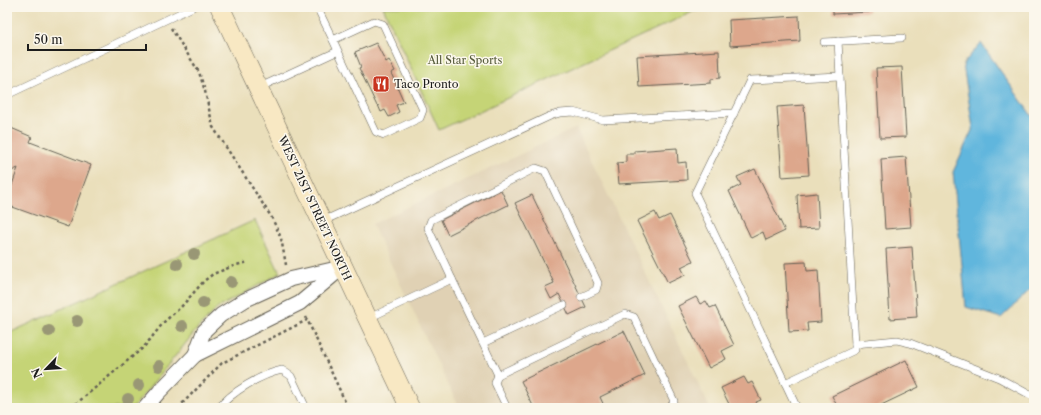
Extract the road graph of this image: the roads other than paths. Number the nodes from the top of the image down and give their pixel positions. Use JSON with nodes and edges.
{"nodes":[{"id":1,"x":193,"y":7,"type":"edge"},
{"id":2,"x":220,"y":7,"type":"edge"},
{"id":3,"x":317,"y":7,"type":"edge"},
{"id":4,"x":902,"y":38,"type":"dead end"},
{"id":5,"x":333,"y":40,"type":"junction"},
{"id":6,"x":838,"y":41,"type":"junction"},
{"id":7,"x":824,"y":42,"type":"dead end"},
{"id":8,"x":338,"y":51,"type":"junction"},
{"id":9,"x":840,"y":76,"type":"junction"},
{"id":10,"x":258,"y":88,"type":"junction"},
{"id":11,"x":7,"y":95,"type":"edge"},
{"id":12,"x":734,"y":113,"type":"junction"},
{"id":13,"x":321,"y":222,"type":"junction"},
{"id":14,"x":343,"y":267,"type":"junction"},
{"id":15,"x":452,"y":279,"type":"junction"},
{"id":16,"x":581,"y":297,"type":"dead end"},
{"id":17,"x":564,"y":305,"type":"dead end"},
{"id":18,"x":368,"y":319,"type":"junction"},
{"id":19,"x":483,"y":344,"type":"junction"},
{"id":20,"x":854,"y":344,"type":"junction"},
{"id":21,"x":195,"y":355,"type":"junction"},
{"id":22,"x":498,"y":375,"type":"junction"},
{"id":23,"x":785,"y":383,"type":"junction"},
{"id":24,"x":1034,"y":397,"type":"edge"},
{"id":25,"x":145,"y":408,"type":"edge"},
{"id":26,"x":219,"y":408,"type":"edge"},
{"id":27,"x":306,"y":408,"type":"edge"},
{"id":28,"x":410,"y":408,"type":"edge"},
{"id":29,"x":507,"y":408,"type":"edge"},
{"id":30,"x":670,"y":408,"type":"edge"},
{"id":31,"x":797,"y":408,"type":"edge"}],
"edges":[{"from":1,"to":11,"type":"lane"},
{"from":2,"to":10,"type":"main road","name":"WEST 21ST STREET NORTH"},
{"from":3,"to":5,"type":"lane"},
{"from":4,"to":6,"type":"lane"},
{"from":5,"to":8,"type":"lane"},
{"from":5,"to":8,"type":"lane"},
{"from":6,"to":7,"type":"lane"},
{"from":6,"to":9,"type":"lane"},
{"from":8,"to":10,"type":"lane"},
{"from":9,"to":12,"type":"lane"},
{"from":9,"to":20,"type":"lane"},
{"from":10,"to":13,"type":"main road","name":"WEST 21ST STREET NORTH"},
{"from":12,"to":13,"type":"lane"},
{"from":12,"to":23,"type":"lane"},
{"from":13,"to":14,"type":"main road","name":"WEST 21ST STREET NORTH"},
{"from":14,"to":18,"type":"main road","name":"WEST 21ST STREET NORTH"},
{"from":14,"to":21,"type":"street"},
{"from":14,"to":21,"type":"street"},
{"from":15,"to":16,"type":"lane"},
{"from":15,"to":18,"type":"lane"},
{"from":15,"to":19,"type":"lane"},
{"from":17,"to":19,"type":"lane"},
{"from":18,"to":28,"type":"main road","name":"WEST 21ST STREET NORTH"},
{"from":19,"to":22,"type":"lane"},
{"from":20,"to":23,"type":"lane"},
{"from":20,"to":24,"type":"lane"},
{"from":21,"to":25,"type":"street"},
{"from":22,"to":29,"type":"lane"},
{"from":22,"to":30,"type":"lane"},
{"from":23,"to":31,"type":"lane"},
{"from":26,"to":27,"type":"lane"}]}
